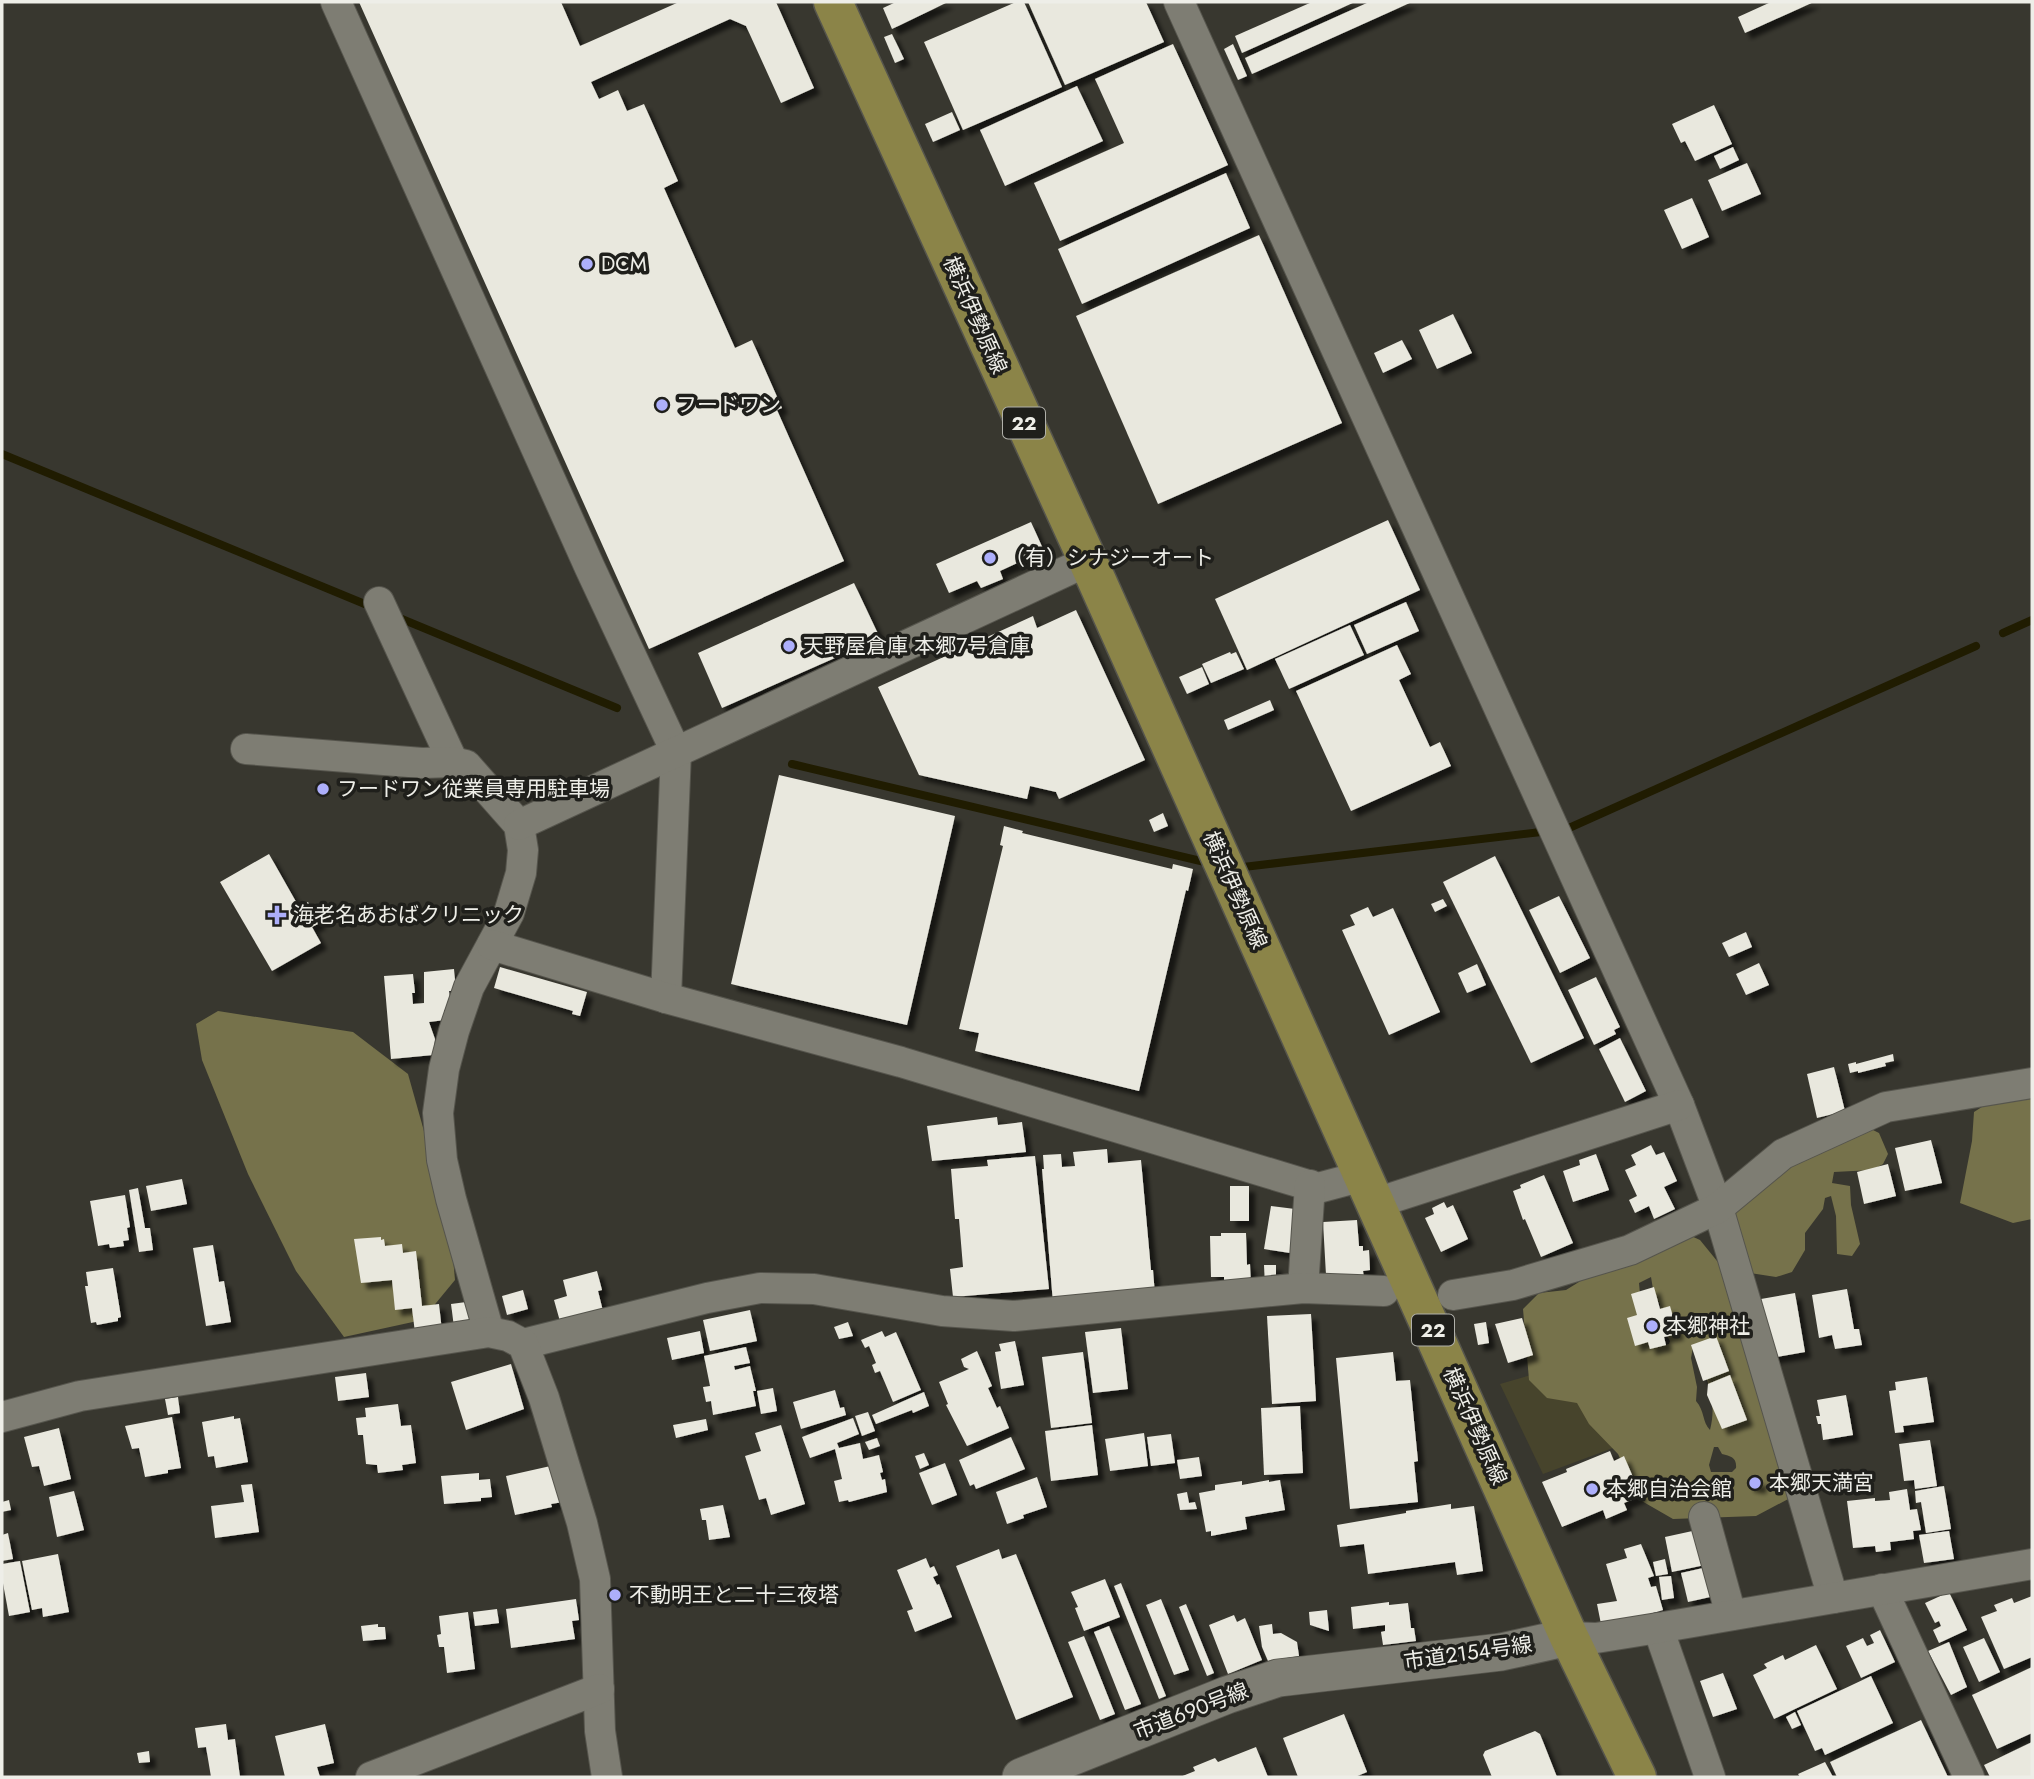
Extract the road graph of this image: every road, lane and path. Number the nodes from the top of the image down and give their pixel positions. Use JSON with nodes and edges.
{"nodes":[{"id":1,"x":336,"y":2,"type":"edge"},
{"id":2,"x":833,"y":2,"type":"edge"},
{"id":3,"x":1179,"y":2,"type":"edge"},
{"id":4,"x":1088,"y":561,"type":"junction"},
{"id":5,"x":379,"y":602,"type":"dead end"},
{"id":6,"x":246,"y":749,"type":"dead end"},
{"id":7,"x":676,"y":752,"type":"junction"},
{"id":8,"x":453,"y":762,"type":"junction"},
{"id":9,"x":519,"y":825,"type":"junction"},
{"id":10,"x":492,"y":945,"type":"junction"},
{"id":11,"x":666,"y":998,"type":"junction"},
{"id":12,"x":2032,"y":1083,"type":"edge"},
{"id":13,"x":1679,"y":1105,"type":"junction"},
{"id":14,"x":1310,"y":1185,"type":"junction"},
{"id":15,"x":1369,"y":1190,"type":"junction"},
{"id":16,"x":1718,"y":1208,"type":"junction"},
{"id":17,"x":1303,"y":1288,"type":"junction"},
{"id":18,"x":1384,"y":1291,"type":"dead end"},
{"id":19,"x":1453,"y":1295,"type":"dead end"},
{"id":20,"x":489,"y":1332,"type":"junction"},
{"id":21,"x":523,"y":1344,"type":"junction"},
{"id":22,"x":2,"y":1417,"type":"edge"},
{"id":23,"x":1704,"y":1517,"type":"dead end"},
{"id":24,"x":2032,"y":1564,"type":"edge"},
{"id":25,"x":1882,"y":1589,"type":"junction"},
{"id":26,"x":1833,"y":1598,"type":"junction"},
{"id":27,"x":1731,"y":1615,"type":"junction"},
{"id":28,"x":1658,"y":1628,"type":"junction"},
{"id":29,"x":1569,"y":1637,"type":"junction"},
{"id":30,"x":1367,"y":1667,"type":"joint"},
{"id":31,"x":599,"y":1689,"type":"junction"},
{"id":32,"x":372,"y":1777,"type":"edge"},
{"id":33,"x":607,"y":1777,"type":"edge"},
{"id":34,"x":1021,"y":1777,"type":"edge"},
{"id":35,"x":1637,"y":1777,"type":"edge"},
{"id":36,"x":1710,"y":1777,"type":"edge"},
{"id":37,"x":1969,"y":1777,"type":"edge"}],
"edges":[{"from":1,"to":7,"type":"street"},
{"from":2,"to":4,"type":"main road","name":"横浜伊勢原線","number":"22"},
{"from":3,"to":13,"type":"street"},
{"from":4,"to":7,"type":"street"},
{"from":4,"to":15,"type":"main road","name":"横浜伊勢原線","number":"22"},
{"from":5,"to":8,"type":"street"},
{"from":6,"to":8,"type":"street"},
{"from":7,"to":9,"type":"street"},
{"from":7,"to":11,"type":"street"},
{"from":8,"to":9,"type":"street"},
{"from":9,"to":10,"type":"street"},
{"from":10,"to":11,"type":"street"},
{"from":10,"to":20,"type":"street"},
{"from":11,"to":14,"type":"street"},
{"from":12,"to":16,"type":"street"},
{"from":13,"to":15,"type":"street"},
{"from":13,"to":16,"type":"street"},
{"from":14,"to":15,"type":"street"},
{"from":14,"to":17,"type":"street"},
{"from":15,"to":29,"type":"main road","name":"横浜伊勢原線","number":"22"},
{"from":16,"to":19,"type":"street"},
{"from":16,"to":26,"type":"street"},
{"from":17,"to":18,"type":"street"},
{"from":17,"to":21,"type":"street"},
{"from":20,"to":21,"type":"street"},
{"from":20,"to":22,"type":"street"},
{"from":21,"to":31,"type":"street"},
{"from":23,"to":27,"type":"street"},
{"from":24,"to":25,"type":"street"},
{"from":25,"to":26,"type":"street"},
{"from":25,"to":37,"type":"street"},
{"from":26,"to":27,"type":"street"},
{"from":27,"to":28,"type":"street"},
{"from":28,"to":29,"type":"street"},
{"from":28,"to":36,"type":"street"},
{"from":29,"to":30,"type":"street","name":"市道2154号線"},
{"from":29,"to":35,"type":"main road","name":"横浜伊勢原線","number":"22"},
{"from":30,"to":34,"type":"street","name":"市道690号線"},
{"from":31,"to":32,"type":"street"},
{"from":31,"to":33,"type":"street"}]}
